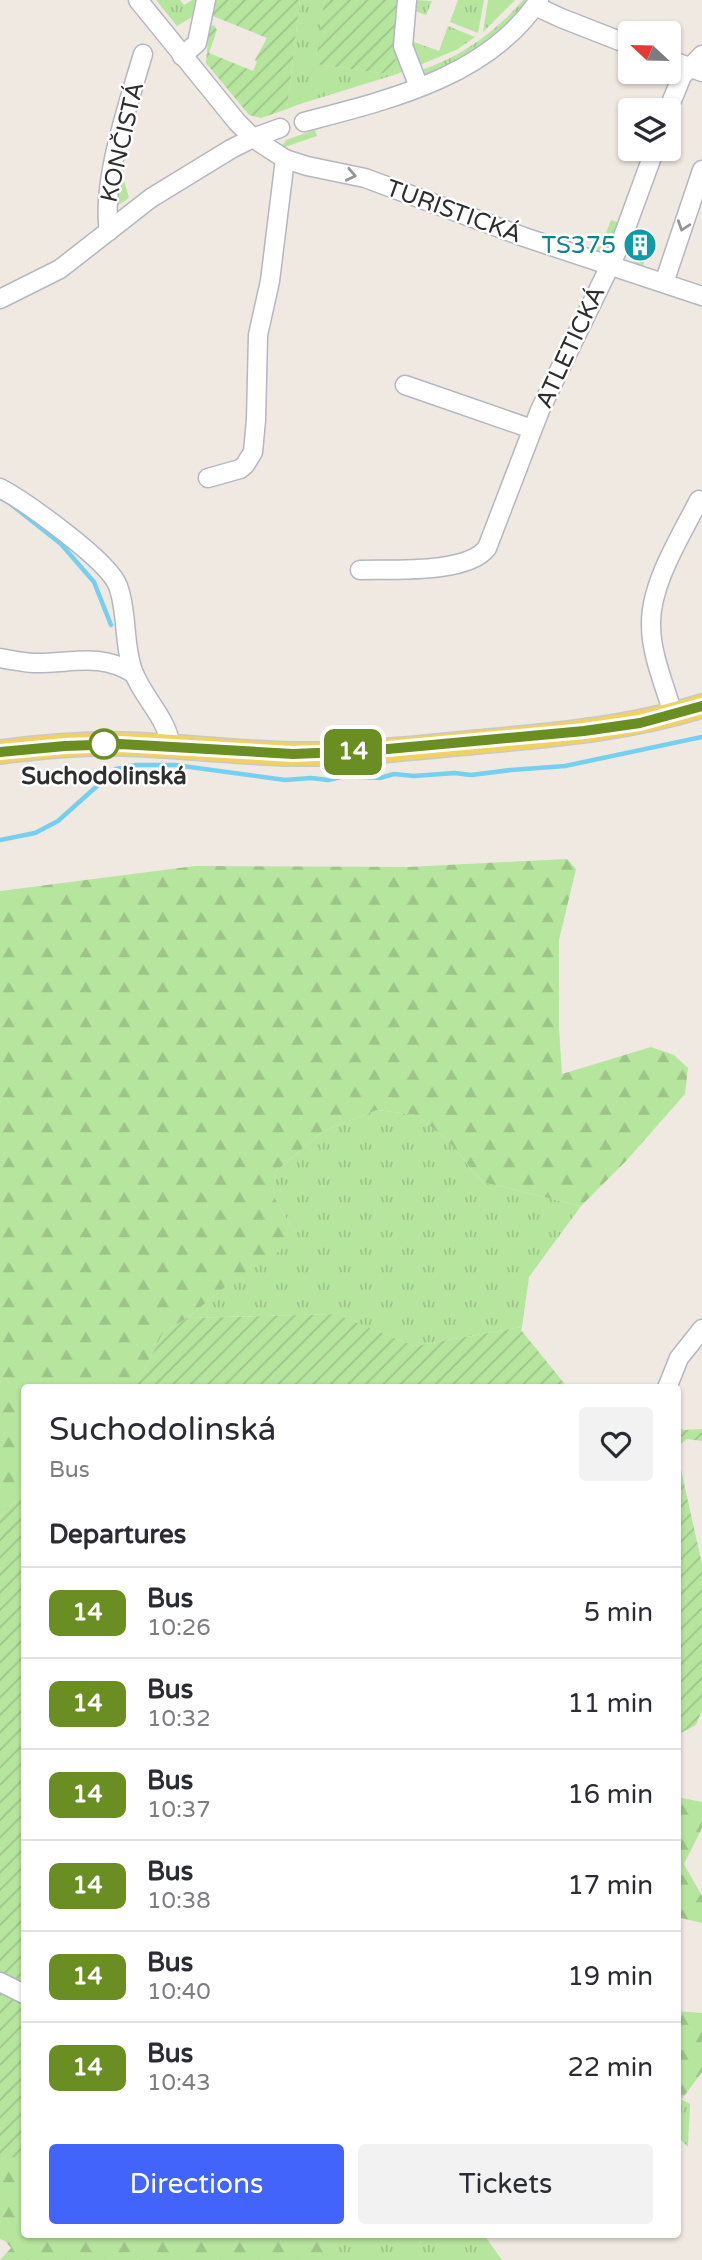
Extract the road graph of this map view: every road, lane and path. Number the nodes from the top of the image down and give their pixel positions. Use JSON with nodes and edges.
{"nodes":[{"id":1,"x":138,"y":0,"type":"edge"},
{"id":2,"x":206,"y":0,"type":"edge"},
{"id":3,"x":407,"y":0,"type":"edge"},
{"id":4,"x":537,"y":3,"type":"edge"},
{"id":5,"x":618,"y":40,"type":"edge"},
{"id":6,"x":143,"y":54,"type":"dead end"},
{"id":7,"x":182,"y":57,"type":"junction"},
{"id":8,"x":698,"y":65,"type":"edge"},
{"id":9,"x":419,"y":87,"type":"junction"},
{"id":10,"x":673,"y":98,"type":"edge"},
{"id":11,"x":304,"y":122,"type":"dead end"},
{"id":12,"x":280,"y":128,"type":"dead end"},
{"id":13,"x":253,"y":138,"type":"junction"},
{"id":14,"x":285,"y":159,"type":"junction"},
{"id":15,"x":651,"y":161,"type":"edge"},
{"id":16,"x":702,"y":170,"type":"edge"},
{"id":17,"x":109,"y":231,"type":"junction"},
{"id":18,"x":609,"y":265,"type":"junction"},
{"id":19,"x":664,"y":283,"type":"junction"},
{"id":20,"x":702,"y":296,"type":"edge"},
{"id":21,"x":0,"y":299,"type":"edge"},
{"id":22,"x":405,"y":385,"type":"dead end"},
{"id":23,"x":532,"y":429,"type":"junction"},
{"id":24,"x":208,"y":478,"type":"dead end"},
{"id":25,"x":0,"y":488,"type":"edge"},
{"id":26,"x":699,"y":500,"type":"dead end"},
{"id":27,"x":360,"y":570,"type":"dead end"},
{"id":28,"x":0,"y":658,"type":"edge"},
{"id":29,"x":134,"y":673,"type":"junction"},
{"id":30,"x":702,"y":706,"type":"edge"},
{"id":31,"x":673,"y":715,"type":"junction"},
{"id":32,"x":171,"y":746,"type":"junction"},
{"id":33,"x":0,"y":752,"type":"edge"},
{"id":34,"x":702,"y":1329,"type":"edge"},
{"id":35,"x":669,"y":1384,"type":"edge"},
{"id":36,"x":0,"y":1982,"type":"edge"},
{"id":37,"x":21,"y":1992,"type":"edge"}],
"edges":[{"from":1,"to":7,"type":"street","name":"TURISTICKÁ"},
{"from":2,"to":7,"type":"street"},
{"from":3,"to":9,"type":"street"},
{"from":4,"to":5,"type":"street"},
{"from":4,"to":9,"type":"street"},
{"from":6,"to":17,"type":"street","name":"KONČISTÁ"},
{"from":7,"to":13,"type":"street","name":"TURISTICKÁ"},
{"from":8,"to":10,"type":"street"},
{"from":9,"to":11,"type":"street"},
{"from":12,"to":13,"type":"street"},
{"from":13,"to":14,"type":"street","name":"TURISTICKÁ"},
{"from":13,"to":17,"type":"street"},
{"from":14,"to":18,"type":"street","name":"TURISTICKÁ","one_way":true},
{"from":14,"to":24,"type":"street"},
{"from":15,"to":18,"type":"street","name":"ATLETICKÁ"},
{"from":16,"to":19,"type":"street","one_way":true},
{"from":17,"to":21,"type":"street"},
{"from":18,"to":19,"type":"street","name":"TURISTICKÁ"},
{"from":18,"to":23,"type":"street","name":"ATLETICKÁ"},
{"from":19,"to":20,"type":"street","name":"TURISTICKÁ"},
{"from":22,"to":23,"type":"street","name":"ATLETICKÁ"},
{"from":23,"to":27,"type":"street","name":"ATLETICKÁ"},
{"from":25,"to":29,"type":"street"},
{"from":26,"to":31,"type":"street"},
{"from":28,"to":29,"type":"street"},
{"from":29,"to":32,"type":"street"},
{"from":30,"to":31,"type":"main road"},
{"from":31,"to":32,"type":"main road"},
{"from":32,"to":33,"type":"main road"},
{"from":34,"to":35,"type":"street"},
{"from":36,"to":37,"type":"street"}]}
